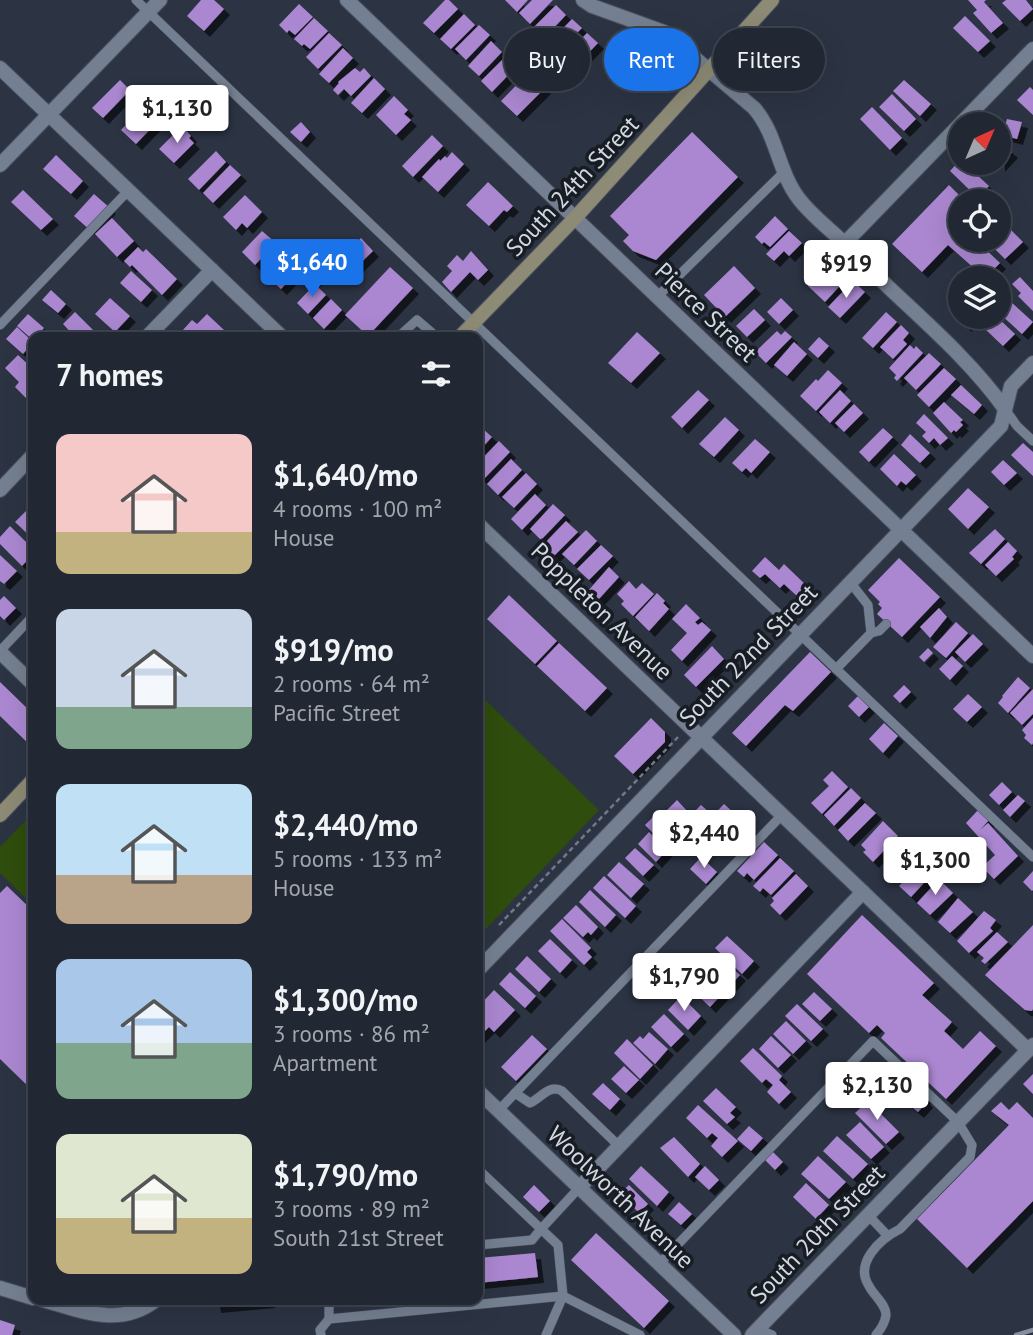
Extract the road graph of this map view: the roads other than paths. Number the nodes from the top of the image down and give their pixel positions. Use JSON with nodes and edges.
{"nodes":[{"id":1,"x":136,"y":0,"type":"edge"},
{"id":2,"x":160,"y":0,"type":"edge"},
{"id":3,"x":346,"y":0,"type":"edge"},
{"id":4,"x":583,"y":0,"type":"edge"},
{"id":5,"x":772,"y":0,"type":"edge"},
{"id":6,"x":149,"y":12,"type":"junction"},
{"id":7,"x":1033,"y":49,"type":"edge"},
{"id":8,"x":0,"y":68,"type":"edge"},
{"id":9,"x":711,"y":70,"type":"junction"},
{"id":10,"x":49,"y":115,"type":"junction"},
{"id":11,"x":0,"y":166,"type":"edge"},
{"id":12,"x":784,"y":172,"type":"junction"},
{"id":13,"x":128,"y":191,"type":"junction"},
{"id":14,"x":575,"y":218,"type":"junction"},
{"id":15,"x":844,"y":244,"type":"junction"},
{"id":16,"x":212,"y":270,"type":"junction"},
{"id":17,"x":657,"y":296,"type":"junction"},
{"id":18,"x":473,"y":323,"type":"junction"},
{"id":19,"x":0,"y":324,"type":"edge"},
{"id":20,"x":152,"y":332,"type":"edge"},
{"id":21,"x":277,"y":332,"type":"edge"},
{"id":22,"x":404,"y":332,"type":"edge"},
{"id":23,"x":431,"y":332,"type":"edge"},
{"id":24,"x":465,"y":332,"type":"edge"},
{"id":25,"x":482,"y":332,"type":"edge"},
{"id":26,"x":483,"y":333,"type":"edge"},
{"id":27,"x":1033,"y":363,"type":"edge"},
{"id":28,"x":1005,"y":408,"type":"junction"},
{"id":29,"x":1033,"y":442,"type":"edge"},
{"id":30,"x":28,"y":460,"type":"edge"},
{"id":31,"x":0,"y":490,"type":"edge"},
{"id":32,"x":483,"y":529,"type":"edge"},
{"id":33,"x":901,"y":529,"type":"junction"},
{"id":34,"x":850,"y":582,"type":"junction"},
{"id":35,"x":28,"y":621,"type":"edge"},
{"id":36,"x":886,"y":624,"type":"dead end"},
{"id":37,"x":871,"y":633,"type":"junction"},
{"id":38,"x":799,"y":634,"type":"junction"},
{"id":39,"x":0,"y":651,"type":"edge"},
{"id":40,"x":1033,"y":656,"type":"edge"},
{"id":41,"x":836,"y":669,"type":"junction"},
{"id":42,"x":28,"y":679,"type":"edge"},
{"id":43,"x":700,"y":736,"type":"junction"},
{"id":44,"x":28,"y":785,"type":"edge"},
{"id":45,"x":0,"y":815,"type":"edge"},
{"id":46,"x":782,"y":815,"type":"junction"},
{"id":47,"x":1033,"y":857,"type":"edge"},
{"id":48,"x":863,"y":892,"type":"junction"},
{"id":49,"x":483,"y":965,"type":"edge"},
{"id":50,"x":1031,"y":1047,"type":"edge"},
{"id":51,"x":515,"y":1093,"type":"junction"},
{"id":52,"x":483,"y":1096,"type":"edge"},
{"id":53,"x":498,"y":1111,"type":"junction"},
{"id":54,"x":958,"y":1122,"type":"junction"},
{"id":55,"x":619,"y":1146,"type":"junction"},
{"id":56,"x":483,"y":1174,"type":"edge"},
{"id":57,"x":579,"y":1188,"type":"junction"},
{"id":58,"x":868,"y":1215,"type":"junction"},
{"id":59,"x":541,"y":1230,"type":"junction"},
{"id":60,"x":887,"y":1235,"type":"junction"},
{"id":61,"x":483,"y":1245,"type":"edge"},
{"id":62,"x":659,"y":1264,"type":"junction"},
{"id":63,"x":0,"y":1289,"type":"edge"},
{"id":64,"x":563,"y":1296,"type":"junction"},
{"id":65,"x":28,"y":1297,"type":"edge"},
{"id":66,"x":483,"y":1304,"type":"edge"},
{"id":67,"x":62,"y":1305,"type":"edge"},
{"id":68,"x":148,"y":1305,"type":"edge"},
{"id":69,"x":329,"y":1305,"type":"edge"},
{"id":70,"x":471,"y":1305,"type":"edge"},
{"id":71,"x":329,"y":1319,"type":"junction"},
{"id":72,"x":755,"y":1332,"type":"edge"},
{"id":73,"x":321,"y":1335,"type":"edge"},
{"id":74,"x":546,"y":1335,"type":"edge"},
{"id":75,"x":640,"y":1335,"type":"edge"},
{"id":76,"x":734,"y":1335,"type":"edge"},
{"id":77,"x":772,"y":1335,"type":"edge"},
{"id":78,"x":876,"y":1335,"type":"edge"}],
"edges":[{"from":1,"to":6,"type":"lane"},
{"from":2,"to":6,"type":"street"},
{"from":3,"to":14,"type":"street","name":"Pierce Street"},
{"from":4,"to":9,"type":"street"},
{"from":5,"to":9,"type":"main road","name":"South 24th Street"},
{"from":6,"to":10,"type":"street"},
{"from":6,"to":18,"type":"lane"},
{"from":7,"to":15,"type":"street"},
{"from":8,"to":10,"type":"street"},
{"from":9,"to":12,"type":"street"},
{"from":9,"to":14,"type":"main road","name":"South 24th Street"},
{"from":10,"to":11,"type":"street"},
{"from":10,"to":13,"type":"street"},
{"from":12,"to":15,"type":"street"},
{"from":12,"to":17,"type":"lane"},
{"from":13,"to":16,"type":"street"},
{"from":13,"to":19,"type":"lane"},
{"from":14,"to":17,"type":"street","name":"Pierce Street"},
{"from":14,"to":18,"type":"main road","name":"South 24th Street"},
{"from":15,"to":28,"type":"street"},
{"from":16,"to":20,"type":"street"},
{"from":16,"to":21,"type":"street"},
{"from":17,"to":33,"type":"street","name":"Pierce Street"},
{"from":18,"to":24,"type":"main road","name":"South 24th Street"},
{"from":18,"to":25,"type":"lane"},
{"from":22,"to":23,"type":"lane"},
{"from":26,"to":38,"type":"lane"},
{"from":27,"to":28,"type":"street","name":"South 22nd Street"},
{"from":28,"to":29,"type":"lane"},
{"from":28,"to":33,"type":"street","name":"South 22nd Street"},
{"from":30,"to":31,"type":"street"},
{"from":32,"to":43,"type":"street","name":"Poppleton Avenue"},
{"from":33,"to":34,"type":"street","name":"South 22nd Street"},
{"from":33,"to":40,"type":"street","name":"Pierce Street"},
{"from":34,"to":37,"type":"lane"},
{"from":34,"to":38,"type":"street","name":"South 22nd Street"},
{"from":35,"to":39,"type":"lane"},
{"from":36,"to":37,"type":"lane"},
{"from":37,"to":41,"type":"lane"},
{"from":38,"to":41,"type":"lane"},
{"from":38,"to":43,"type":"street","name":"South 22nd Street"},
{"from":39,"to":42,"type":"street"},
{"from":41,"to":47,"type":"lane"},
{"from":43,"to":46,"type":"street","name":"Poppleton Avenue"},
{"from":43,"to":49,"type":"street","name":"South 22nd Street"},
{"from":44,"to":45,"type":"main road"},
{"from":46,"to":48,"type":"street","name":"Poppleton Avenue"},
{"from":46,"to":51,"type":"lane"},
{"from":48,"to":50,"type":"street","name":"Poppleton Avenue"},
{"from":48,"to":55,"type":"street"},
{"from":50,"to":54,"type":"street","name":"South 20th Street"},
{"from":51,"to":53,"type":"lane"},
{"from":51,"to":55,"type":"lane"},
{"from":52,"to":53,"type":"street","name":"Woolworth Avenue"},
{"from":53,"to":57,"type":"street","name":"Woolworth Avenue"},
{"from":54,"to":58,"type":"street","name":"South 20th Street"},
{"from":54,"to":60,"type":"lane"},
{"from":54,"to":62,"type":"lane"},
{"from":55,"to":57,"type":"street"},
{"from":56,"to":59,"type":"lane"},
{"from":57,"to":59,"type":"lane"},
{"from":57,"to":62,"type":"street","name":"Woolworth Avenue"},
{"from":58,"to":60,"type":"lane"},
{"from":58,"to":72,"type":"street","name":"South 20th Street"},
{"from":59,"to":61,"type":"lane"},
{"from":59,"to":64,"type":"lane"},
{"from":60,"to":78,"type":"lane"},
{"from":62,"to":76,"type":"street","name":"Woolworth Avenue"},
{"from":63,"to":65,"type":"street"},
{"from":64,"to":66,"type":"lane"},
{"from":64,"to":74,"type":"lane"},
{"from":64,"to":75,"type":"lane"},
{"from":67,"to":68,"type":"street"},
{"from":69,"to":71,"type":"lane"},
{"from":70,"to":71,"type":"lane"},
{"from":71,"to":73,"type":"lane"},
{"from":72,"to":77,"type":"lane"}]}
